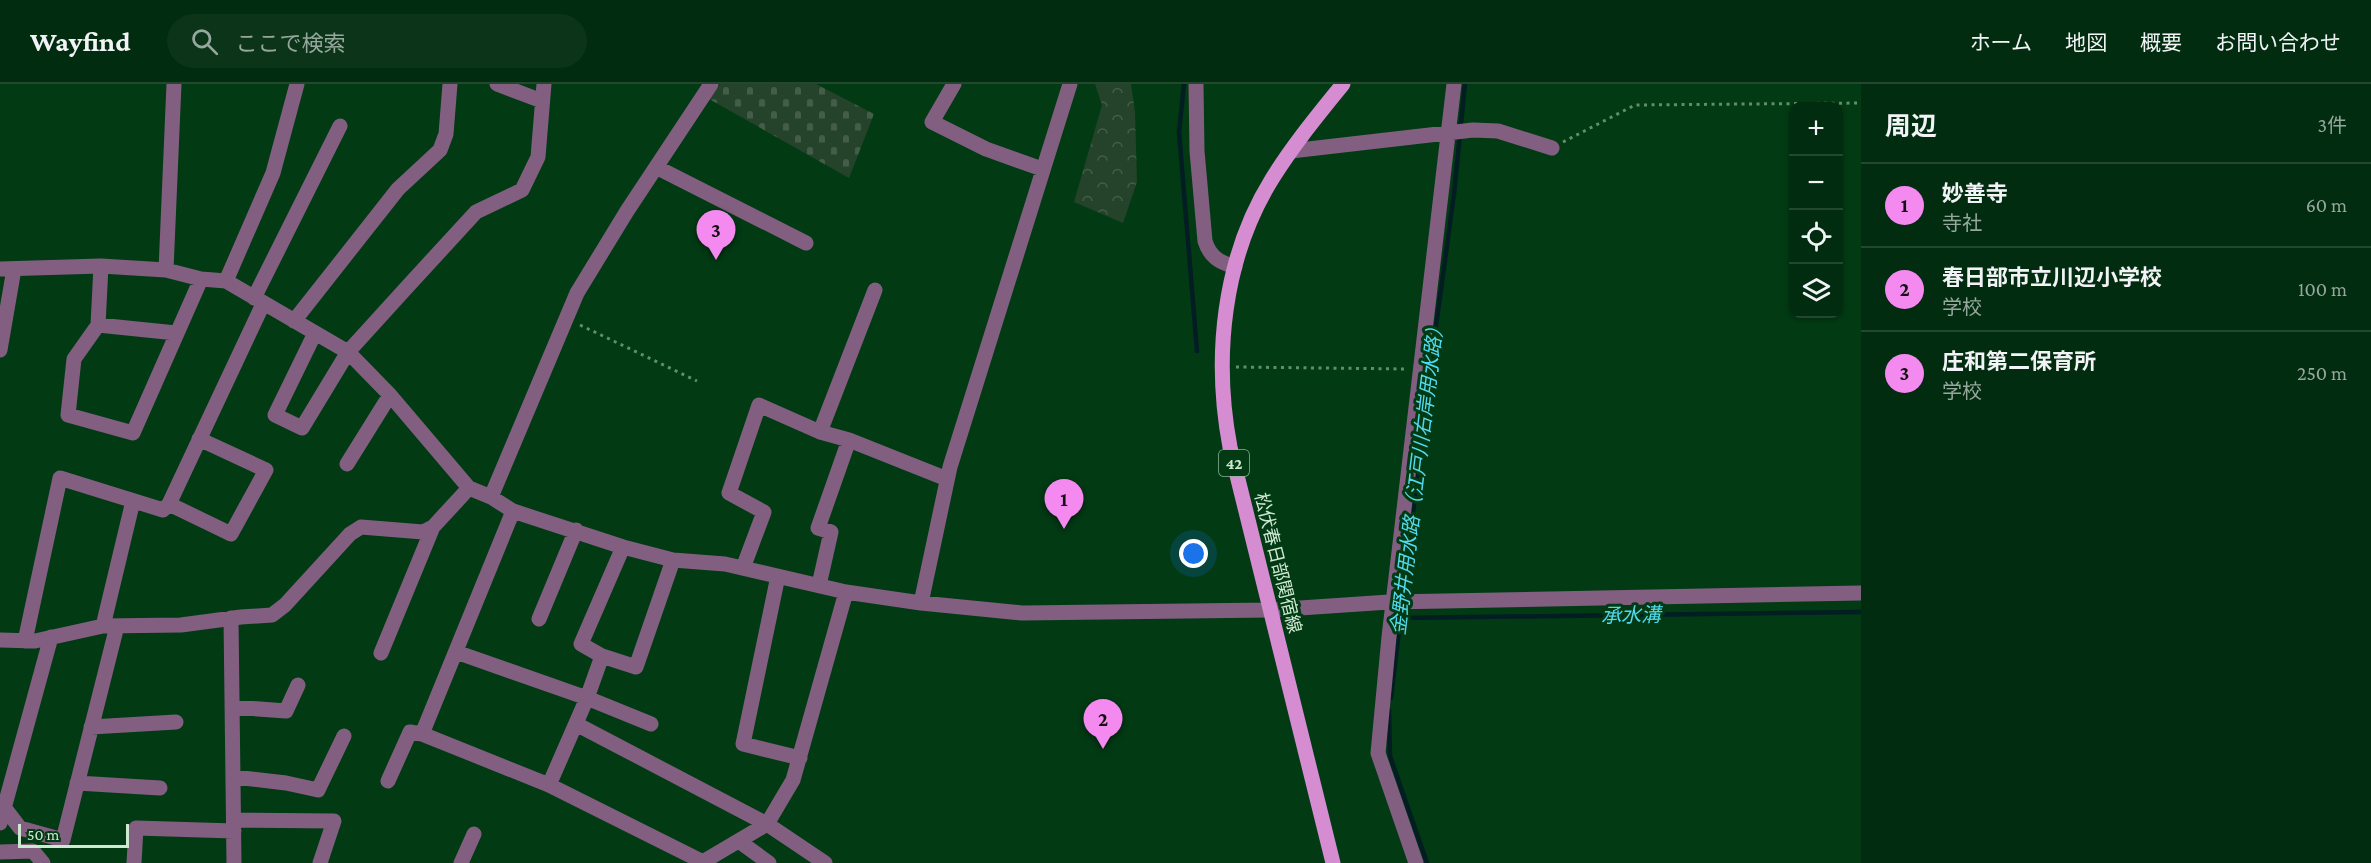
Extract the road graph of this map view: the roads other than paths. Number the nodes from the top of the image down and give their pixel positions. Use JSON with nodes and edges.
{"nodes":[{"id":1,"x":174,"y":84,"type":"edge"},
{"id":2,"x":450,"y":84,"type":"edge"},
{"id":3,"x":497,"y":84,"type":"edge"},
{"id":4,"x":544,"y":84,"type":"edge"},
{"id":5,"x":711,"y":84,"type":"edge"},
{"id":6,"x":954,"y":84,"type":"edge"},
{"id":7,"x":1070,"y":84,"type":"edge"},
{"id":8,"x":1196,"y":84,"type":"edge"},
{"id":9,"x":1342,"y":84,"type":"edge"},
{"id":10,"x":1454,"y":84,"type":"edge"},
{"id":11,"x":294,"y":85,"type":"edge"},
{"id":12,"x":542,"y":101,"type":"junction"},
{"id":13,"x":340,"y":126,"type":"dead end"},
{"id":14,"x":1449,"y":133,"type":"junction"},
{"id":15,"x":1552,"y":148,"type":"road end"},
{"id":16,"x":1291,"y":151,"type":"junction"},
{"id":17,"x":656,"y":167,"type":"junction"},
{"id":18,"x":1042,"y":169,"type":"junction"},
{"id":19,"x":806,"y":243,"type":"dead end"},
{"id":20,"x":101,"y":266,"type":"junction"},
{"id":21,"x":1235,"y":267,"type":"junction"},
{"id":22,"x":7,"y":269,"type":"edge"},
{"id":23,"x":166,"y":270,"type":"junction"},
{"id":24,"x":201,"y":279,"type":"junction"},
{"id":25,"x":226,"y":281,"type":"junction"},
{"id":26,"x":875,"y":290,"type":"dead end"},
{"id":27,"x":259,"y":301,"type":"junction"},
{"id":28,"x":294,"y":321,"type":"junction"},
{"id":29,"x":98,"y":325,"type":"junction"},
{"id":30,"x":176,"y":333,"type":"junction"},
{"id":31,"x":315,"y":333,"type":"junction"},
{"id":32,"x":0,"y":350,"type":"edge"},
{"id":33,"x":348,"y":352,"type":"junction"},
{"id":34,"x":390,"y":395,"type":"junction"},
{"id":35,"x":820,"y":432,"type":"junction"},
{"id":36,"x":199,"y":439,"type":"junction"},
{"id":37,"x":849,"y":440,"type":"junction"},
{"id":38,"x":347,"y":464,"type":"dead end"},
{"id":39,"x":947,"y":479,"type":"junction"},
{"id":40,"x":469,"y":488,"type":"junction"},
{"id":41,"x":490,"y":497,"type":"junction"},
{"id":42,"x":133,"y":501,"type":"junction"},
{"id":43,"x":169,"y":504,"type":"junction"},
{"id":44,"x":513,"y":511,"type":"junction"},
{"id":45,"x":433,"y":527,"type":"junction"},
{"id":46,"x":576,"y":530,"type":"junction"},
{"id":47,"x":623,"y":547,"type":"junction"},
{"id":48,"x":673,"y":560,"type":"junction"},
{"id":49,"x":742,"y":568,"type":"junction"},
{"id":50,"x":778,"y":576,"type":"junction"},
{"id":51,"x":819,"y":585,"type":"junction"},
{"id":52,"x":846,"y":592,"type":"junction"},
{"id":53,"x":1861,"y":593,"type":"edge"},
{"id":54,"x":1394,"y":602,"type":"junction"},
{"id":55,"x":921,"y":603,"type":"junction"},
{"id":56,"x":1270,"y":610,"type":"junction"},
{"id":57,"x":231,"y":618,"type":"junction"},
{"id":58,"x":539,"y":619,"type":"dead end"},
{"id":59,"x":110,"y":626,"type":"junction"},
{"id":60,"x":51,"y":637,"type":"junction"},
{"id":61,"x":0,"y":640,"type":"edge"},
{"id":62,"x":25,"y":641,"type":"junction"},
{"id":63,"x":456,"y":652,"type":"junction"},
{"id":64,"x":381,"y":653,"type":"dead end"},
{"id":65,"x":602,"y":656,"type":"junction"},
{"id":66,"x":298,"y":685,"type":"dead end"},
{"id":67,"x":587,"y":698,"type":"junction"},
{"id":68,"x":232,"y":706,"type":"junction"},
{"id":69,"x":176,"y":722,"type":"dead end"},
{"id":70,"x":576,"y":724,"type":"junction"},
{"id":71,"x":651,"y":724,"type":"dead end"},
{"id":72,"x":92,"y":727,"type":"junction"},
{"id":73,"x":422,"y":735,"type":"junction"},
{"id":74,"x":344,"y":736,"type":"dead end"},
{"id":75,"x":800,"y":758,"type":"junction"},
{"id":76,"x":234,"y":777,"type":"junction"},
{"id":77,"x":388,"y":781,"type":"dead end"},
{"id":78,"x":77,"y":783,"type":"junction"},
{"id":79,"x":549,"y":786,"type":"junction"},
{"id":80,"x":160,"y":788,"type":"dead end"},
{"id":81,"x":4,"y":807,"type":"junction"},
{"id":82,"x":0,"y":824,"type":"edge"},
{"id":83,"x":767,"y":824,"type":"junction"},
{"id":84,"x":234,"y":826,"type":"junction"},
{"id":85,"x":474,"y":834,"type":"dead end"},
{"id":86,"x":740,"y":842,"type":"junction"},
{"id":87,"x":0,"y":852,"type":"edge"},
{"id":88,"x":702,"y":862,"type":"edge"},
{"id":89,"x":44,"y":863,"type":"edge"},
{"id":90,"x":134,"y":863,"type":"edge"},
{"id":91,"x":234,"y":863,"type":"edge"},
{"id":92,"x":320,"y":863,"type":"edge"},
{"id":93,"x":461,"y":863,"type":"edge"},
{"id":94,"x":769,"y":863,"type":"edge"},
{"id":95,"x":825,"y":863,"type":"edge"},
{"id":96,"x":1333,"y":863,"type":"edge"},
{"id":97,"x":1416,"y":863,"type":"edge"}],
"edges":[{"from":1,"to":23,"type":"street"},
{"from":2,"to":28,"type":"street"},
{"from":3,"to":12,"type":"street"},
{"from":4,"to":12,"type":"street"},
{"from":5,"to":17,"type":"street"},
{"from":6,"to":18,"type":"street"},
{"from":7,"to":18,"type":"street"},
{"from":8,"to":21,"type":"street"},
{"from":9,"to":16,"type":"main road","name":"松伏春日部関宿線","number":"42"},
{"from":10,"to":14,"type":"street"},
{"from":11,"to":25,"type":"street"},
{"from":12,"to":33,"type":"street"},
{"from":13,"to":27,"type":"street"},
{"from":14,"to":15,"type":"street"},
{"from":14,"to":16,"type":"street"},
{"from":14,"to":54,"type":"street"},
{"from":16,"to":21,"type":"main road","name":"松伏春日部関宿線","number":"42"},
{"from":17,"to":19,"type":"street"},
{"from":17,"to":41,"type":"street"},
{"from":18,"to":39,"type":"street"},
{"from":20,"to":22,"type":"street"},
{"from":20,"to":23,"type":"street"},
{"from":20,"to":29,"type":"street"},
{"from":21,"to":56,"type":"main road","name":"松伏春日部関宿線","number":"42"},
{"from":22,"to":32,"type":"street"},
{"from":23,"to":24,"type":"street"},
{"from":24,"to":25,"type":"street"},
{"from":24,"to":30,"type":"street"},
{"from":25,"to":27,"type":"street"},
{"from":26,"to":35,"type":"street"},
{"from":27,"to":28,"type":"street"},
{"from":27,"to":36,"type":"street"},
{"from":28,"to":31,"type":"street"},
{"from":29,"to":30,"type":"street"},
{"from":29,"to":30,"type":"street"},
{"from":31,"to":33,"type":"street"},
{"from":31,"to":33,"type":"street"},
{"from":33,"to":34,"type":"street"},
{"from":34,"to":38,"type":"street"},
{"from":34,"to":40,"type":"street"},
{"from":35,"to":37,"type":"street"},
{"from":35,"to":49,"type":"street"},
{"from":36,"to":43,"type":"street"},
{"from":36,"to":43,"type":"street"},
{"from":37,"to":39,"type":"street"},
{"from":37,"to":51,"type":"street"},
{"from":39,"to":55,"type":"street"},
{"from":40,"to":41,"type":"street"},
{"from":40,"to":45,"type":"street"},
{"from":41,"to":44,"type":"street"},
{"from":42,"to":43,"type":"street"},
{"from":42,"to":59,"type":"street"},
{"from":42,"to":62,"type":"street"},
{"from":44,"to":46,"type":"street"},
{"from":44,"to":63,"type":"street"},
{"from":45,"to":57,"type":"street"},
{"from":45,"to":64,"type":"street"},
{"from":46,"to":47,"type":"street"},
{"from":46,"to":58,"type":"street"},
{"from":47,"to":48,"type":"street"},
{"from":47,"to":65,"type":"street"},
{"from":48,"to":49,"type":"street"},
{"from":48,"to":65,"type":"street"},
{"from":49,"to":50,"type":"street"},
{"from":50,"to":51,"type":"street"},
{"from":50,"to":75,"type":"street"},
{"from":51,"to":52,"type":"street"},
{"from":52,"to":55,"type":"street"},
{"from":52,"to":75,"type":"street"},
{"from":53,"to":54,"type":"street"},
{"from":54,"to":56,"type":"street"},
{"from":54,"to":97,"type":"street"},
{"from":55,"to":56,"type":"street"},
{"from":56,"to":96,"type":"main road","name":"松伏春日部関宿線","number":"42"},
{"from":57,"to":59,"type":"street"},
{"from":57,"to":68,"type":"street"},
{"from":59,"to":60,"type":"street"},
{"from":59,"to":72,"type":"street"},
{"from":60,"to":62,"type":"street"},
{"from":60,"to":81,"type":"street"},
{"from":61,"to":62,"type":"street"},
{"from":63,"to":67,"type":"street"},
{"from":63,"to":73,"type":"street"},
{"from":65,"to":67,"type":"street"},
{"from":66,"to":68,"type":"street"},
{"from":67,"to":70,"type":"street"},
{"from":67,"to":71,"type":"street"},
{"from":68,"to":76,"type":"street"},
{"from":69,"to":72,"type":"street"},
{"from":70,"to":79,"type":"street"},
{"from":70,"to":83,"type":"street"},
{"from":72,"to":78,"type":"street"},
{"from":73,"to":77,"type":"street"},
{"from":73,"to":79,"type":"street"},
{"from":74,"to":76,"type":"street"},
{"from":75,"to":83,"type":"street"},
{"from":76,"to":84,"type":"street"},
{"from":78,"to":80,"type":"street"},
{"from":78,"to":81,"type":"street"},
{"from":79,"to":88,"type":"street"},
{"from":81,"to":82,"type":"street"},
{"from":83,"to":86,"type":"street"},
{"from":83,"to":95,"type":"street"},
{"from":84,"to":90,"type":"street"},
{"from":84,"to":91,"type":"street"},
{"from":84,"to":92,"type":"street"},
{"from":85,"to":93,"type":"street"},
{"from":86,"to":88,"type":"street"},
{"from":86,"to":94,"type":"street"},
{"from":87,"to":89,"type":"street"}]}
